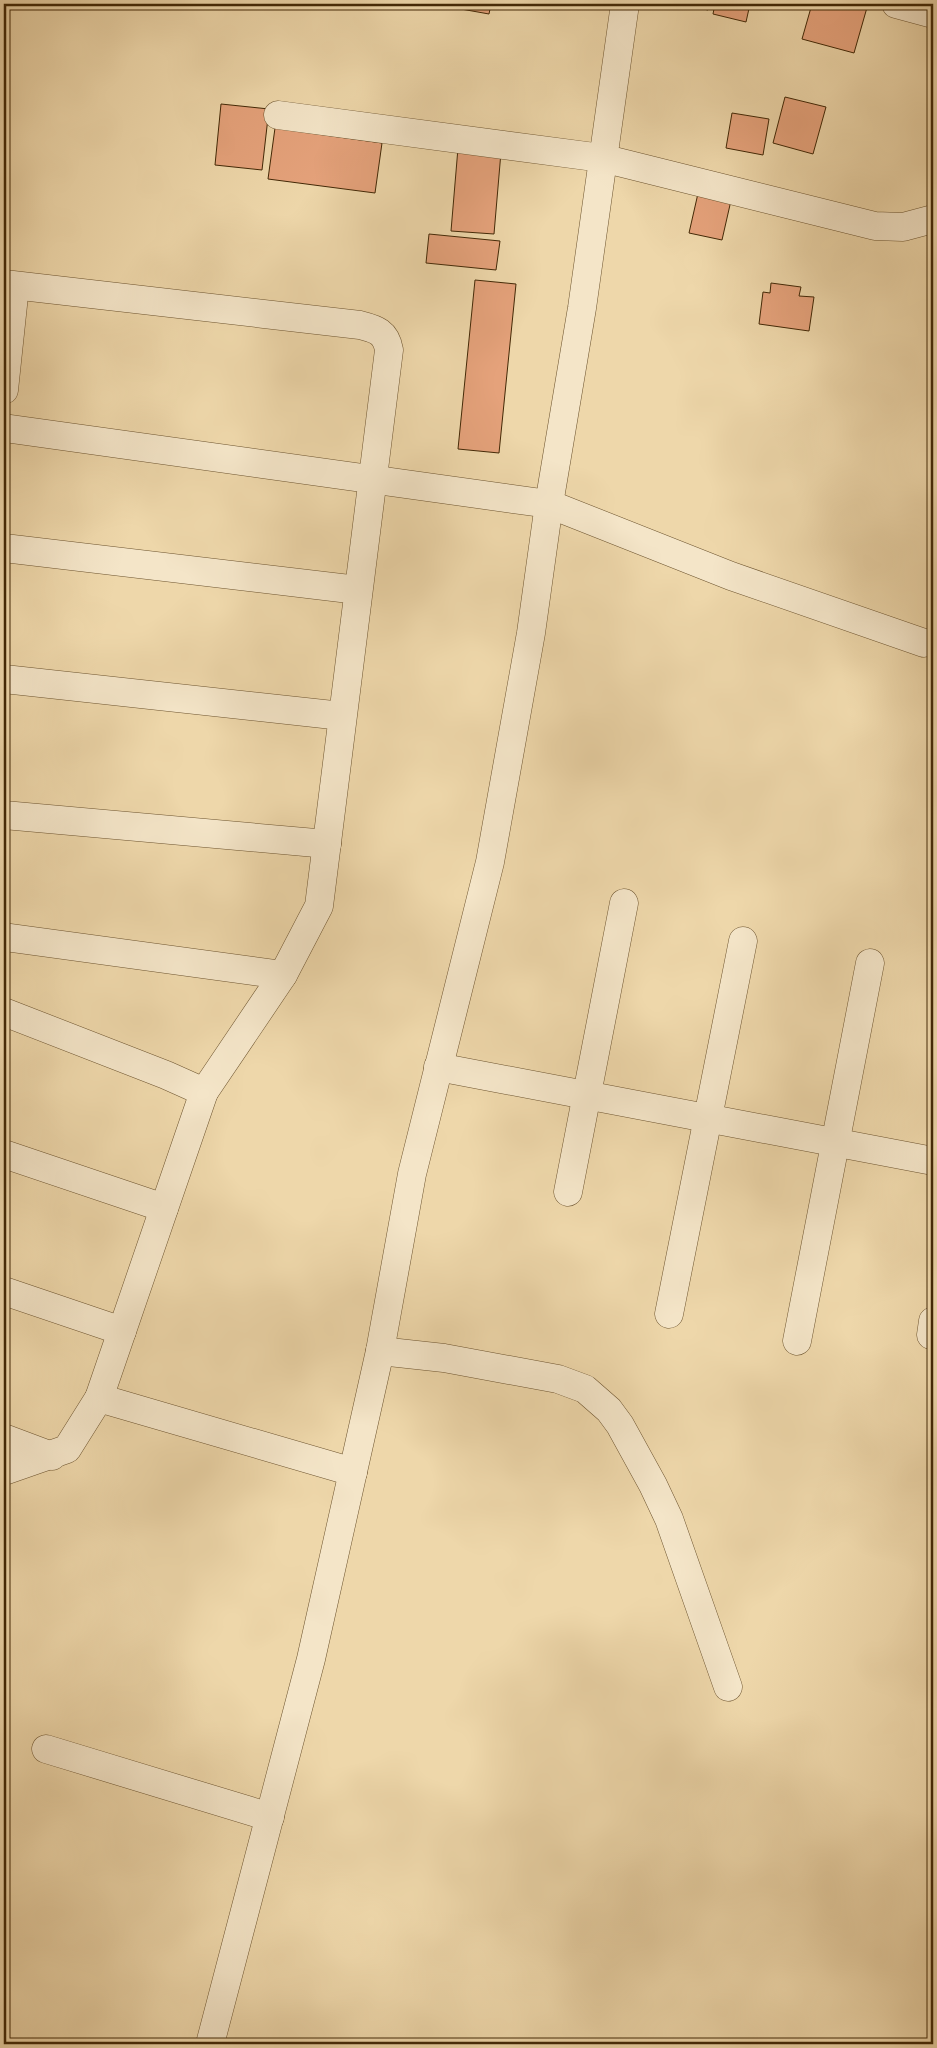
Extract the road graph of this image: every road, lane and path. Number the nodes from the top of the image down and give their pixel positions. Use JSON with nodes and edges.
{"nodes":[{"id":1,"x":625,"y":4,"type":"edge"},
{"id":2,"x":896,"y":4,"type":"edge"},
{"id":3,"x":933,"y":14,"type":"edge"},
{"id":4,"x":278,"y":115,"type":"dead end"},
{"id":5,"x":602,"y":158,"type":"junction"},
{"id":6,"x":933,"y":219,"type":"edge"},
{"id":7,"x":10,"y":285,"type":"edge"},
{"id":8,"x":4,"y":390,"type":"edge"},
{"id":9,"x":4,"y":428,"type":"edge"},
{"id":10,"x":372,"y":479,"type":"junction"},
{"id":11,"x":549,"y":504,"type":"junction"},
{"id":12,"x":4,"y":548,"type":"edge"},
{"id":13,"x":358,"y":590,"type":"junction"},
{"id":14,"x":924,"y":643,"type":"dead end"},
{"id":15,"x":4,"y":679,"type":"edge"},
{"id":16,"x":342,"y":716,"type":"junction"},
{"id":17,"x":4,"y":815,"type":"edge"},
{"id":18,"x":327,"y":844,"type":"junction"},
{"id":19,"x":624,"y":904,"type":"dead end"},
{"id":20,"x":4,"y":936,"type":"edge"},
{"id":21,"x":743,"y":941,"type":"dead end"},
{"id":22,"x":870,"y":963,"type":"dead end"},
{"id":23,"x":282,"y":974,"type":"junction"},
{"id":24,"x":4,"y":1012,"type":"edge"},
{"id":25,"x":438,"y":1067,"type":"junction"},
{"id":26,"x":204,"y":1092,"type":"junction"},
{"id":27,"x":587,"y":1095,"type":"junction"},
{"id":28,"x":708,"y":1118,"type":"junction"},
{"id":29,"x":836,"y":1142,"type":"junction"},
{"id":30,"x":4,"y":1154,"type":"edge"},
{"id":31,"x":933,"y":1162,"type":"edge"},
{"id":32,"x":568,"y":1192,"type":"dead end"},
{"id":33,"x":164,"y":1208,"type":"junction"},
{"id":34,"x":4,"y":1291,"type":"edge"},
{"id":35,"x":670,"y":1314,"type":"dead end"},
{"id":36,"x":122,"y":1331,"type":"junction"},
{"id":37,"x":797,"y":1341,"type":"dead end"},
{"id":38,"x":380,"y":1352,"type":"junction"},
{"id":39,"x":99,"y":1398,"type":"junction"},
{"id":40,"x":4,"y":1438,"type":"edge"},
{"id":41,"x":52,"y":1456,"type":"junction"},
{"id":42,"x":4,"y":1471,"type":"edge"},
{"id":43,"x":353,"y":1472,"type":"junction"},
{"id":44,"x":728,"y":1687,"type":"dead end"},
{"id":45,"x":46,"y":1749,"type":"dead end"},
{"id":46,"x":270,"y":1817,"type":"junction"},
{"id":47,"x":210,"y":2044,"type":"edge"}],
"edges":[{"from":1,"to":5,"type":"street"},
{"from":2,"to":3,"type":"street"},
{"from":4,"to":5,"type":"street"},
{"from":5,"to":6,"type":"street"},
{"from":5,"to":11,"type":"street"},
{"from":7,"to":8,"type":"street"},
{"from":7,"to":10,"type":"street"},
{"from":9,"to":10,"type":"street"},
{"from":10,"to":11,"type":"street"},
{"from":10,"to":13,"type":"street"},
{"from":11,"to":14,"type":"street"},
{"from":11,"to":25,"type":"street"},
{"from":12,"to":13,"type":"street"},
{"from":13,"to":16,"type":"street"},
{"from":15,"to":16,"type":"street"},
{"from":16,"to":18,"type":"street"},
{"from":17,"to":18,"type":"street"},
{"from":18,"to":23,"type":"street"},
{"from":19,"to":27,"type":"street"},
{"from":20,"to":23,"type":"street"},
{"from":21,"to":28,"type":"street"},
{"from":22,"to":29,"type":"street"},
{"from":23,"to":26,"type":"street"},
{"from":24,"to":26,"type":"street"},
{"from":25,"to":27,"type":"street"},
{"from":25,"to":38,"type":"street"},
{"from":26,"to":33,"type":"street"},
{"from":27,"to":28,"type":"street"},
{"from":27,"to":32,"type":"street"},
{"from":28,"to":29,"type":"street"},
{"from":28,"to":35,"type":"street"},
{"from":29,"to":31,"type":"street"},
{"from":29,"to":37,"type":"street"},
{"from":30,"to":33,"type":"street"},
{"from":33,"to":36,"type":"street"},
{"from":34,"to":36,"type":"street"},
{"from":36,"to":39,"type":"street"},
{"from":38,"to":43,"type":"street"},
{"from":38,"to":44,"type":"street"},
{"from":39,"to":41,"type":"street"},
{"from":39,"to":43,"type":"street"},
{"from":40,"to":41,"type":"street"},
{"from":41,"to":42,"type":"street"},
{"from":43,"to":46,"type":"street"},
{"from":45,"to":46,"type":"street"},
{"from":46,"to":47,"type":"street"}]}
